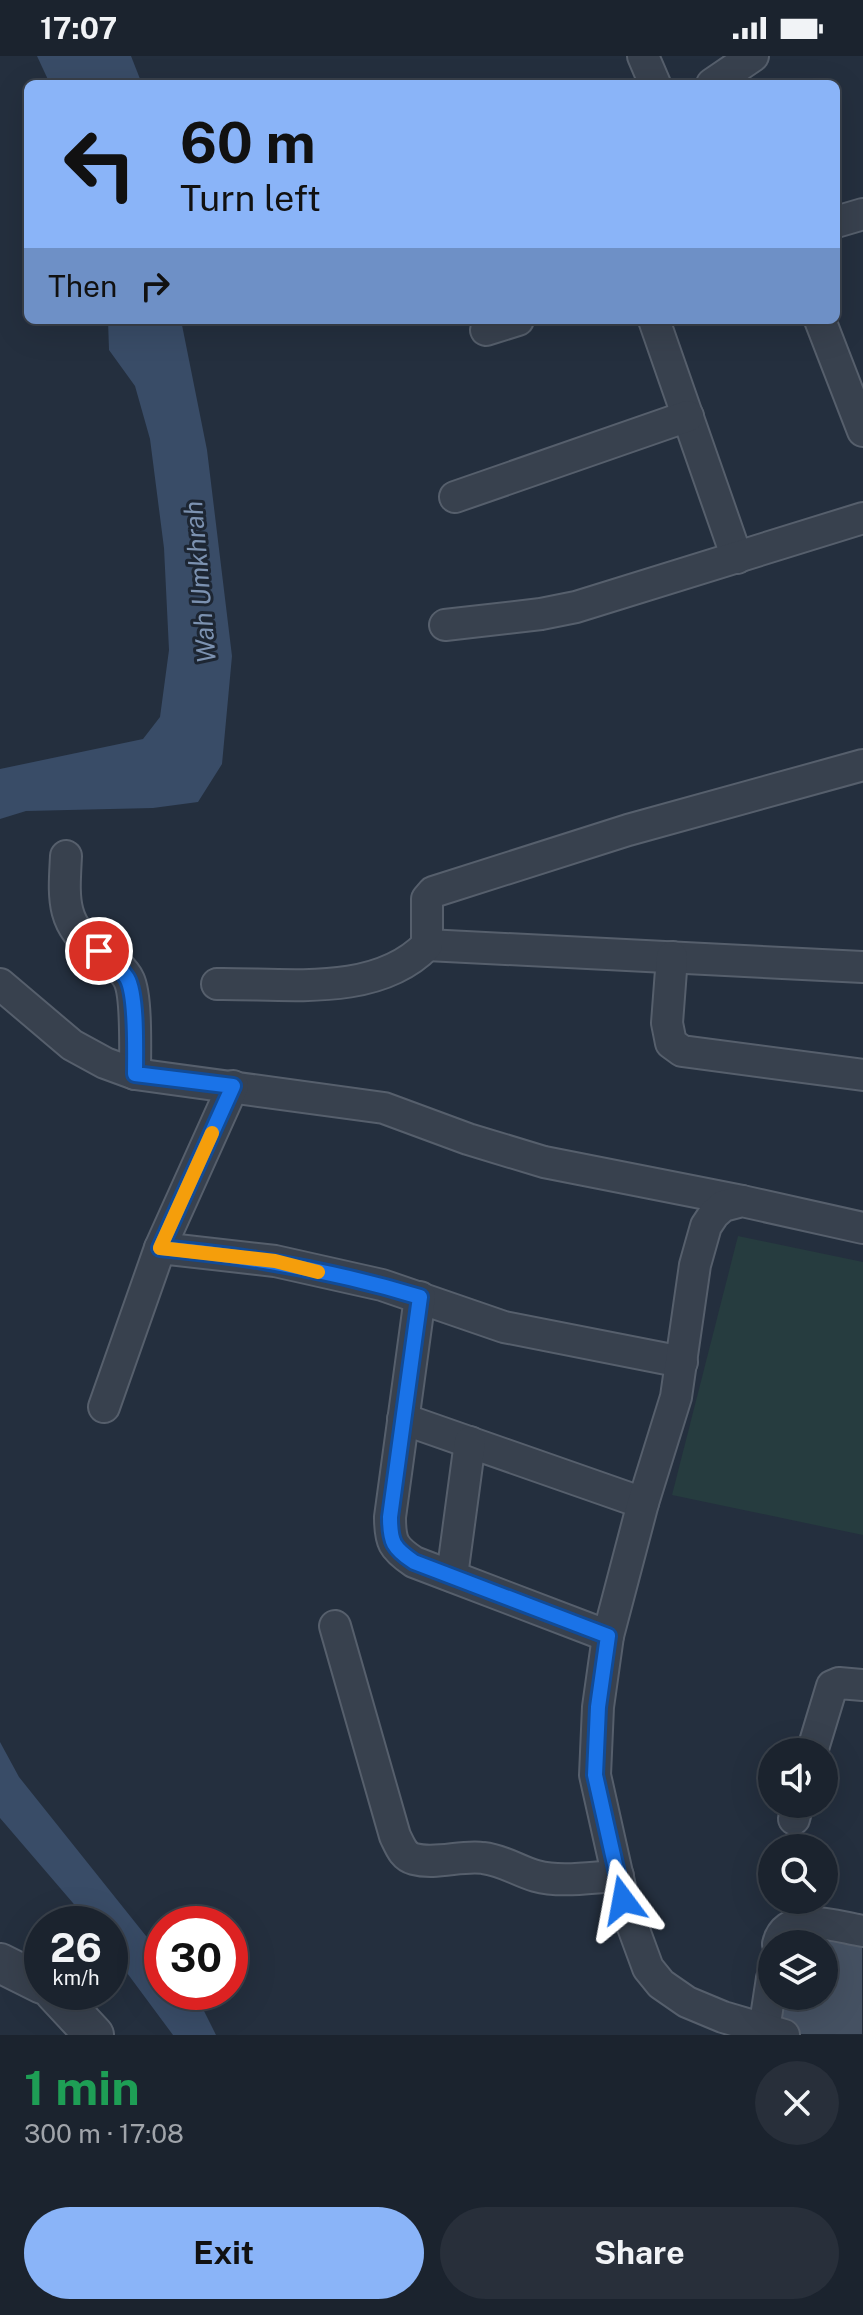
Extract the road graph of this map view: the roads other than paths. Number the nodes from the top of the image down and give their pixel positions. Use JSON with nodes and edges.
{"nodes":[{"id":1,"x":643,"y":56,"type":"edge"},
{"id":2,"x":753,"y":56,"type":"edge"},
{"id":3,"x":716,"y":72,"type":"edge"},
{"id":4,"x":653,"y":80,"type":"edge"},
{"id":5,"x":863,"y":214,"type":"edge"},
{"id":6,"x":840,"y":221,"type":"edge"},
{"id":7,"x":505,"y":324,"type":"edge"},
{"id":8,"x":655,"y":324,"type":"edge"},
{"id":9,"x":822,"y":324,"type":"edge"},
{"id":10,"x":486,"y":330,"type":"dead end"},
{"id":11,"x":688,"y":416,"type":"junction"},
{"id":12,"x":863,"y":431,"type":"edge"},
{"id":13,"x":455,"y":497,"type":"dead end"},
{"id":14,"x":863,"y":518,"type":"edge"},
{"id":15,"x":737,"y":558,"type":"junction"},
{"id":16,"x":445,"y":625,"type":"dead end"},
{"id":17,"x":863,"y":765,"type":"edge"},
{"id":18,"x":66,"y":856,"type":"dead end"},
{"id":19,"x":427,"y":945,"type":"junction"},
{"id":20,"x":672,"y":957,"type":"junction"},
{"id":21,"x":863,"y":967,"type":"edge"},
{"id":22,"x":0,"y":984,"type":"edge"},
{"id":23,"x":217,"y":984,"type":"dead end"},
{"id":24,"x":135,"y":1074,"type":"junction"},
{"id":25,"x":863,"y":1075,"type":"edge"},
{"id":26,"x":233,"y":1086,"type":"junction"},
{"id":27,"x":742,"y":1201,"type":"junction"},
{"id":28,"x":863,"y":1228,"type":"edge"},
{"id":29,"x":160,"y":1248,"type":"junction"},
{"id":30,"x":420,"y":1297,"type":"junction"},
{"id":31,"x":682,"y":1362,"type":"junction"},
{"id":32,"x":104,"y":1407,"type":"dead end"},
{"id":33,"x":403,"y":1419,"type":"junction"},
{"id":34,"x":470,"y":1442,"type":"junction"},
{"id":35,"x":643,"y":1503,"type":"junction"},
{"id":36,"x":452,"y":1576,"type":"junction"},
{"id":37,"x":335,"y":1626,"type":"dead end"},
{"id":38,"x":608,"y":1636,"type":"junction"},
{"id":39,"x":863,"y":1685,"type":"edge"},
{"id":40,"x":816,"y":1738,"type":"edge"},
{"id":41,"x":618,"y":1876,"type":"junction"},
{"id":42,"x":784,"y":1930,"type":"edge"},
{"id":43,"x":863,"y":1931,"type":"edge"},
{"id":44,"x":0,"y":1963,"type":"edge"},
{"id":45,"x":24,"y":1975,"type":"edge"},
{"id":46,"x":71,"y":2010,"type":"edge"},
{"id":47,"x":773,"y":2010,"type":"edge"},
{"id":48,"x":721,"y":2026,"type":"edge"},
{"id":49,"x":774,"y":2032,"type":"edge"},
{"id":50,"x":94,"y":2035,"type":"edge"}],
"edges":[{"from":1,"to":4,"type":"street"},
{"from":2,"to":3,"type":"street"},
{"from":5,"to":6,"type":"street"},
{"from":7,"to":10,"type":"street"},
{"from":8,"to":11,"type":"street"},
{"from":9,"to":12,"type":"street"},
{"from":11,"to":13,"type":"street"},
{"from":11,"to":15,"type":"street"},
{"from":14,"to":15,"type":"street"},
{"from":15,"to":16,"type":"street"},
{"from":17,"to":19,"type":"street"},
{"from":18,"to":24,"type":"street"},
{"from":19,"to":20,"type":"street"},
{"from":19,"to":23,"type":"street"},
{"from":20,"to":21,"type":"street"},
{"from":20,"to":25,"type":"street"},
{"from":22,"to":24,"type":"street"},
{"from":24,"to":26,"type":"street"},
{"from":26,"to":27,"type":"street"},
{"from":26,"to":29,"type":"street"},
{"from":27,"to":28,"type":"street"},
{"from":27,"to":31,"type":"street"},
{"from":29,"to":30,"type":"street"},
{"from":29,"to":32,"type":"street"},
{"from":30,"to":31,"type":"street"},
{"from":30,"to":33,"type":"street"},
{"from":31,"to":35,"type":"street"},
{"from":33,"to":34,"type":"street"},
{"from":33,"to":36,"type":"street"},
{"from":34,"to":35,"type":"street"},
{"from":34,"to":36,"type":"street"},
{"from":35,"to":38,"type":"street"},
{"from":36,"to":38,"type":"street"},
{"from":37,"to":41,"type":"street"},
{"from":38,"to":41,"type":"street"},
{"from":39,"to":40,"type":"street"},
{"from":41,"to":48,"type":"street"},
{"from":42,"to":43,"type":"street"},
{"from":44,"to":45,"type":"street"},
{"from":46,"to":50,"type":"street"},
{"from":47,"to":49,"type":"street"},
{"from":48,"to":49,"type":"street"}]}
